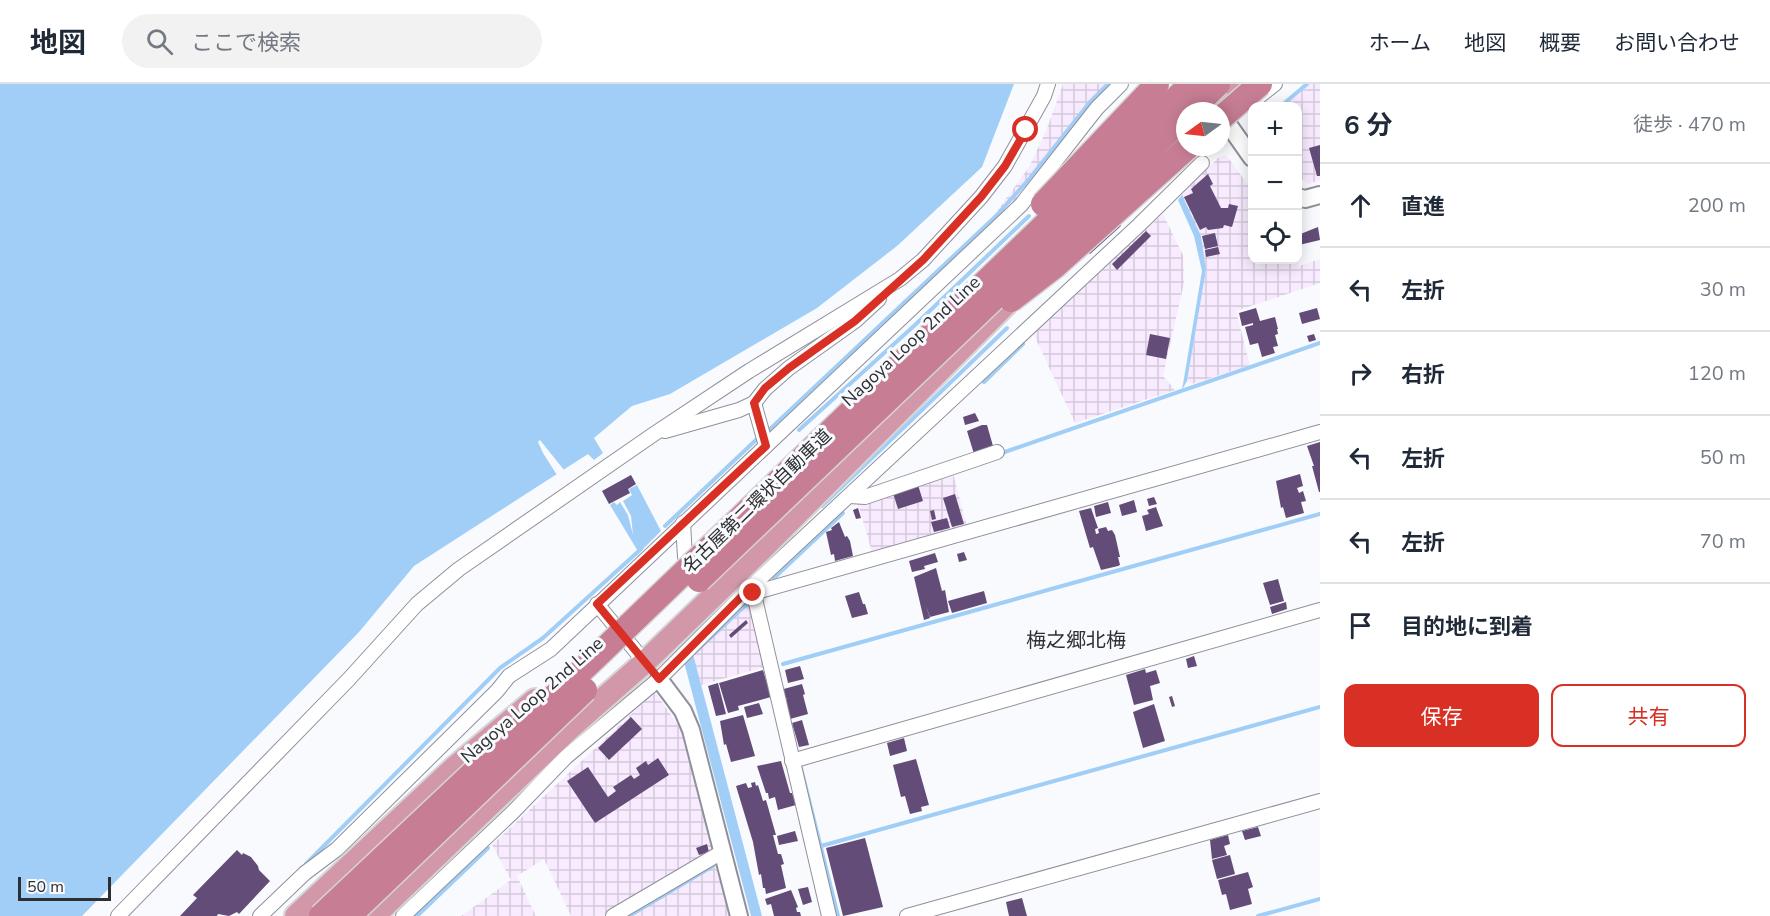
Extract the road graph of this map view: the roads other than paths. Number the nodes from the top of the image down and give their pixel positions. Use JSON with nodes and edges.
{"nodes":[{"id":1,"x":1048,"y":84,"type":"edge"},
{"id":2,"x":1121,"y":84,"type":"edge"},
{"id":3,"x":1157,"y":84,"type":"edge"},
{"id":4,"x":1184,"y":84,"type":"edge"},
{"id":5,"x":1191,"y":84,"type":"edge"},
{"id":6,"x":1198,"y":84,"type":"edge"},
{"id":7,"x":1235,"y":84,"type":"edge"},
{"id":8,"x":1260,"y":84,"type":"edge"},
{"id":9,"x":1275,"y":84,"type":"edge"},
{"id":10,"x":1212,"y":102,"type":"edge"},
{"id":11,"x":1223,"y":102,"type":"edge"},
{"id":12,"x":1230,"y":102,"type":"edge"},
{"id":13,"x":1230,"y":104,"type":"edge"},
{"id":14,"x":1176,"y":124,"type":"edge"},
{"id":15,"x":1230,"y":126,"type":"edge"},
{"id":16,"x":1176,"y":139,"type":"edge"},
{"id":17,"x":1194,"y":156,"type":"edge"},
{"id":18,"x":1194,"y":156,"type":"edge"},
{"id":19,"x":1251,"y":156,"type":"edge"},
{"id":20,"x":1140,"y":173,"type":"junction"},
{"id":21,"x":1320,"y":195,"type":"edge"},
{"id":22,"x":1302,"y":198,"type":"edge"},
{"id":23,"x":1139,"y":225,"type":"junction"},
{"id":24,"x":900,"y":279,"type":"junction"},
{"id":25,"x":901,"y":375,"type":"junction"},
{"id":26,"x":754,"y":403,"type":"junction"},
{"id":27,"x":1320,"y":432,"type":"edge"},
{"id":28,"x":654,"y":434,"type":"junction"},
{"id":29,"x":766,"y":446,"type":"junction"},
{"id":30,"x":998,"y":452,"type":"dead end"},
{"id":31,"x":850,"y":496,"type":"junction"},
{"id":32,"x":825,"y":519,"type":"junction"},
{"id":33,"x":683,"y":523,"type":"junction"},
{"id":34,"x":760,"y":551,"type":"junction"},
{"id":35,"x":685,"y":557,"type":"junction"},
{"id":36,"x":752,"y":590,"type":"junction"},
{"id":37,"x":597,"y":604,"type":"junction"},
{"id":38,"x":1320,"y":610,"type":"edge"},
{"id":39,"x":616,"y":626,"type":"junction"},
{"id":40,"x":645,"y":662,"type":"junction"},
{"id":41,"x":659,"y":679,"type":"junction"},
{"id":42,"x":570,"y":728,"type":"junction"},
{"id":43,"x":566,"y":757,"type":"junction"},
{"id":44,"x":792,"y":761,"type":"junction"},
{"id":45,"x":1320,"y":801,"type":"edge"},
{"id":46,"x":722,"y":852,"type":"junction"},
{"id":47,"x":118,"y":916,"type":"edge"},
{"id":48,"x":260,"y":916,"type":"edge"},
{"id":49,"x":296,"y":916,"type":"edge"},
{"id":50,"x":321,"y":916,"type":"edge"},
{"id":51,"x":349,"y":916,"type":"edge"},
{"id":52,"x":374,"y":916,"type":"edge"},
{"id":53,"x":403,"y":916,"type":"edge"},
{"id":54,"x":613,"y":916,"type":"edge"},
{"id":55,"x":739,"y":916,"type":"edge"},
{"id":56,"x":829,"y":916,"type":"edge"},
{"id":57,"x":908,"y":916,"type":"edge"}],
"edges":[{"from":1,"to":24,"type":"street"},
{"from":2,"to":29,"type":"street"},
{"from":3,"to":25,"type":"highway","bridge":true},
{"from":4,"to":35,"type":"highway","name":"Nagoya Loop 2nd Line"},
{"from":5,"to":25,"type":"highway","name":"名古屋第二環状自動車道","bridge":true},
{"from":6,"to":10,"type":"street"},
{"from":7,"to":11,"type":"highway"},
{"from":8,"to":12,"type":"highway","bridge":true},
{"from":9,"to":13,"type":"street"},
{"from":14,"to":25,"type":"highway","name":"名古屋第二環状自動車道","bridge":true},
{"from":15,"to":19,"type":"street"},
{"from":16,"to":20,"type":"highway","name":"Nagoya Loop 2nd Line"},
{"from":17,"to":25,"type":"highway","bridge":true},
{"from":18,"to":23,"type":"street"},
{"from":20,"to":23,"type":"street"},
{"from":20,"to":34,"type":"highway","name":"Nagoya Loop 2nd Line"},
{"from":21,"to":22,"type":"street"},
{"from":23,"to":31,"type":"street"},
{"from":24,"to":26,"type":"street"},
{"from":24,"to":28,"type":"street"},
{"from":25,"to":50,"type":"highway","name":"名古屋第二環状自動車道","bridge":true},
{"from":25,"to":51,"type":"highway","name":"名古屋第二環状自動車道","bridge":true},
{"from":26,"to":28,"type":"street"},
{"from":26,"to":29,"type":"street"},
{"from":27,"to":36,"type":"street"},
{"from":28,"to":47,"type":"street"},
{"from":29,"to":33,"type":"street"},
{"from":30,"to":31,"type":"street"},
{"from":31,"to":32,"type":"street"},
{"from":32,"to":34,"type":"street"},
{"from":32,"to":36,"type":"street"},
{"from":33,"to":35,"type":"street"},
{"from":33,"to":37,"type":"street"},
{"from":34,"to":40,"type":"highway","name":"Nagoya Loop 2nd Line"},
{"from":35,"to":39,"type":"highway","name":"Nagoya Loop 2nd Line"},
{"from":36,"to":41,"type":"street"},
{"from":36,"to":44,"type":"street"},
{"from":37,"to":39,"type":"street"},
{"from":37,"to":48,"type":"street"},
{"from":38,"to":44,"type":"street"},
{"from":39,"to":40,"type":"street"},
{"from":39,"to":49,"type":"highway","name":"Nagoya Loop 2nd Line"},
{"from":40,"to":41,"type":"street"},
{"from":40,"to":42,"type":"highway","name":"Nagoya Loop 2nd Line"},
{"from":41,"to":43,"type":"street"},
{"from":41,"to":46,"type":"street"},
{"from":42,"to":43,"type":"street"},
{"from":42,"to":52,"type":"highway","name":"Nagoya Loop 2nd Line"},
{"from":43,"to":53,"type":"street"},
{"from":44,"to":56,"type":"street"},
{"from":45,"to":57,"type":"street"},
{"from":46,"to":54,"type":"street"},
{"from":46,"to":55,"type":"street"}]}
